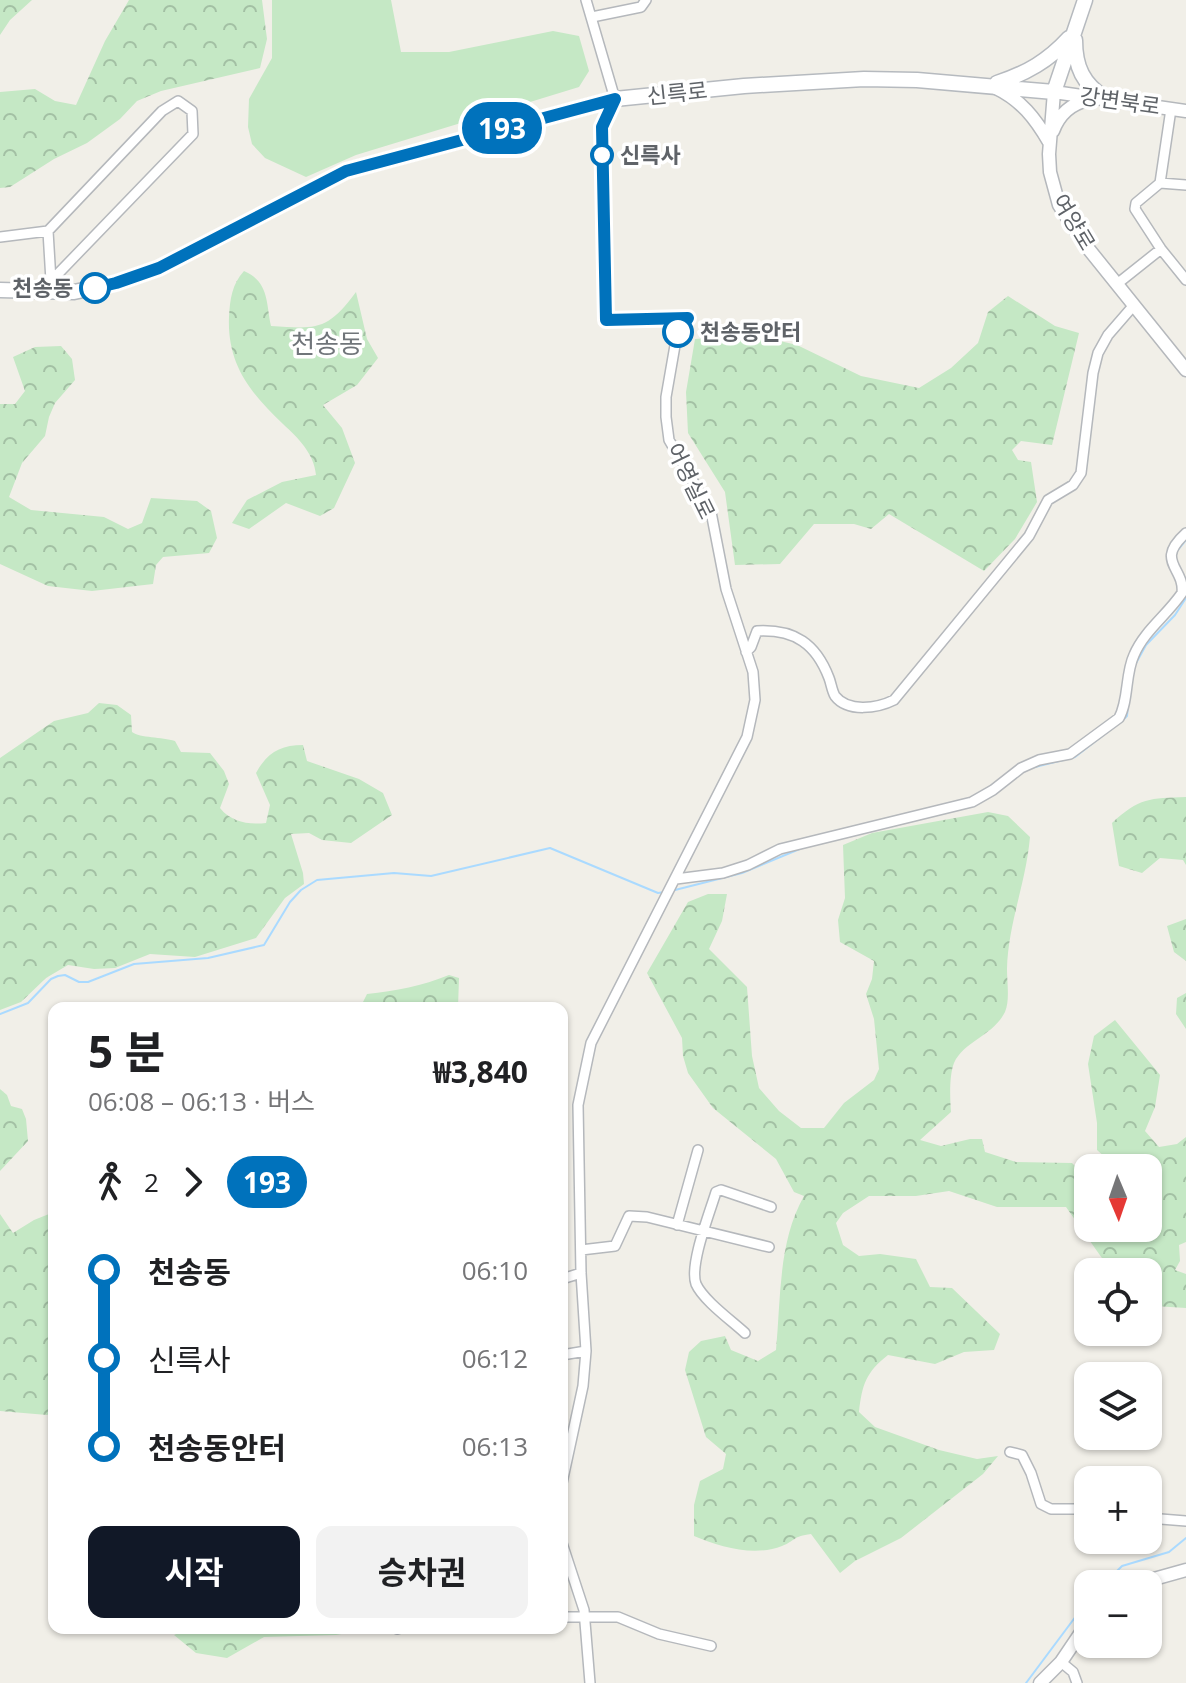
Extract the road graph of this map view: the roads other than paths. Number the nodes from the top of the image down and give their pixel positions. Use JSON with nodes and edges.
{"nodes":[{"id":1,"x":586,"y":0,"type":"edge"},
{"id":2,"x":646,"y":0,"type":"edge"},
{"id":3,"x":1085,"y":0,"type":"edge"},
{"id":4,"x":592,"y":17,"type":"junction"},
{"id":5,"x":1075,"y":32,"type":"junction"},
{"id":6,"x":990,"y":85,"type":"junction"},
{"id":7,"x":1054,"y":92,"type":"junction"},
{"id":8,"x":615,"y":99,"type":"junction"},
{"id":9,"x":1106,"y":99,"type":"junction"},
{"id":10,"x":1171,"y":109,"type":"junction"},
{"id":11,"x":1186,"y":111,"type":"edge"},
{"id":12,"x":1049,"y":142,"type":"junction"},
{"id":13,"x":1160,"y":183,"type":"junction"},
{"id":14,"x":1186,"y":185,"type":"edge"},
{"id":15,"x":48,"y":231,"type":"junction"},
{"id":16,"x":0,"y":237,"type":"edge"},
{"id":17,"x":1161,"y":249,"type":"junction"},
{"id":18,"x":1186,"y":280,"type":"edge"},
{"id":19,"x":1117,"y":284,"type":"junction"},
{"id":20,"x":52,"y":287,"type":"junction"},
{"id":21,"x":0,"y":290,"type":"edge"},
{"id":22,"x":1134,"y":305,"type":"junction"},
{"id":23,"x":1186,"y":370,"type":"edge"},
{"id":24,"x":1186,"y":533,"type":"edge"},
{"id":25,"x":746,"y":652,"type":"junction"},
{"id":26,"x":675,"y":881,"type":"junction"},
{"id":27,"x":698,"y":1150,"type":"dead end"},
{"id":28,"x":771,"y":1207,"type":"dead end"},
{"id":29,"x":677,"y":1225,"type":"junction"},
{"id":30,"x":705,"y":1232,"type":"junction"},
{"id":31,"x":769,"y":1247,"type":"dead end"},
{"id":32,"x":581,"y":1250,"type":"junction"},
{"id":33,"x":581,"y":1273,"type":"junction"},
{"id":34,"x":568,"y":1277,"type":"edge"},
{"id":35,"x":745,"y":1333,"type":"dead end"},
{"id":36,"x":586,"y":1351,"type":"junction"},
{"id":37,"x":568,"y":1354,"type":"edge"},
{"id":38,"x":568,"y":1432,"type":"edge"},
{"id":39,"x":573,"y":1432,"type":"junction"},
{"id":40,"x":1010,"y":1452,"type":"dead end"},
{"id":41,"x":568,"y":1455,"type":"edge"},
{"id":42,"x":1074,"y":1509,"type":"edge"},
{"id":43,"x":1162,"y":1519,"type":"edge"},
{"id":44,"x":1186,"y":1521,"type":"edge"},
{"id":45,"x":568,"y":1559,"type":"edge"},
{"id":46,"x":1186,"y":1570,"type":"edge"},
{"id":47,"x":1162,"y":1577,"type":"edge"},
{"id":48,"x":568,"y":1617,"type":"edge"},
{"id":49,"x":584,"y":1617,"type":"junction"},
{"id":50,"x":1074,"y":1643,"type":"edge"},
{"id":51,"x":711,"y":1646,"type":"dead end"},
{"id":52,"x":1061,"y":1662,"type":"junction"},
{"id":53,"x":590,"y":1683,"type":"edge"},
{"id":54,"x":1040,"y":1683,"type":"edge"},
{"id":55,"x":1077,"y":1683,"type":"edge"}],
"edges":[{"from":1,"to":4,"type":"street"},
{"from":2,"to":4,"type":"street"},
{"from":3,"to":5,"type":"main road","name":"여양로"},
{"from":4,"to":8,"type":"street"},
{"from":5,"to":6,"type":"main road"},
{"from":5,"to":7,"type":"main road","name":"여양로"},
{"from":5,"to":9,"type":"main road"},
{"from":6,"to":7,"type":"main road","name":"신륵로"},
{"from":6,"to":8,"type":"main road","name":"신륵로"},
{"from":6,"to":12,"type":"street"},
{"from":7,"to":9,"type":"street","name":"강변북로"},
{"from":7,"to":12,"type":"street","name":"여양로"},
{"from":8,"to":20,"type":"main road","name":"신륵로"},
{"from":8,"to":25,"type":"street","name":"어영실로"},
{"from":9,"to":10,"type":"street","name":"강변북로"},
{"from":9,"to":12,"type":"street"},
{"from":10,"to":11,"type":"street","name":"강변북로"},
{"from":10,"to":13,"type":"street"},
{"from":12,"to":19,"type":"street","name":"여양로"},
{"from":13,"to":14,"type":"street"},
{"from":13,"to":17,"type":"street"},
{"from":15,"to":16,"type":"street"},
{"from":15,"to":20,"type":"street"},
{"from":15,"to":20,"type":"street"},
{"from":17,"to":18,"type":"street"},
{"from":17,"to":19,"type":"street"},
{"from":19,"to":22,"type":"street","name":"여양로"},
{"from":20,"to":21,"type":"main road","name":"신륵로"},
{"from":22,"to":23,"type":"street","name":"여양로"},
{"from":22,"to":25,"type":"street"},
{"from":24,"to":26,"type":"street"},
{"from":25,"to":26,"type":"street","name":"어영실로"},
{"from":26,"to":32,"type":"street","name":"어영실로"},
{"from":27,"to":29,"type":"street"},
{"from":28,"to":30,"type":"street"},
{"from":29,"to":30,"type":"street"},
{"from":29,"to":32,"type":"street"},
{"from":30,"to":31,"type":"street"},
{"from":30,"to":35,"type":"street"},
{"from":32,"to":33,"type":"street"},
{"from":33,"to":34,"type":"street"},
{"from":33,"to":36,"type":"street"},
{"from":36,"to":37,"type":"street"},
{"from":36,"to":39,"type":"street"},
{"from":38,"to":39,"type":"street"},
{"from":39,"to":41,"type":"street"},
{"from":40,"to":42,"type":"street"},
{"from":43,"to":44,"type":"street"},
{"from":45,"to":49,"type":"street"},
{"from":46,"to":47,"type":"street"},
{"from":48,"to":49,"type":"street"},
{"from":49,"to":51,"type":"street"},
{"from":49,"to":53,"type":"street"},
{"from":50,"to":52,"type":"street"},
{"from":52,"to":54,"type":"street"},
{"from":52,"to":55,"type":"street"}]}
